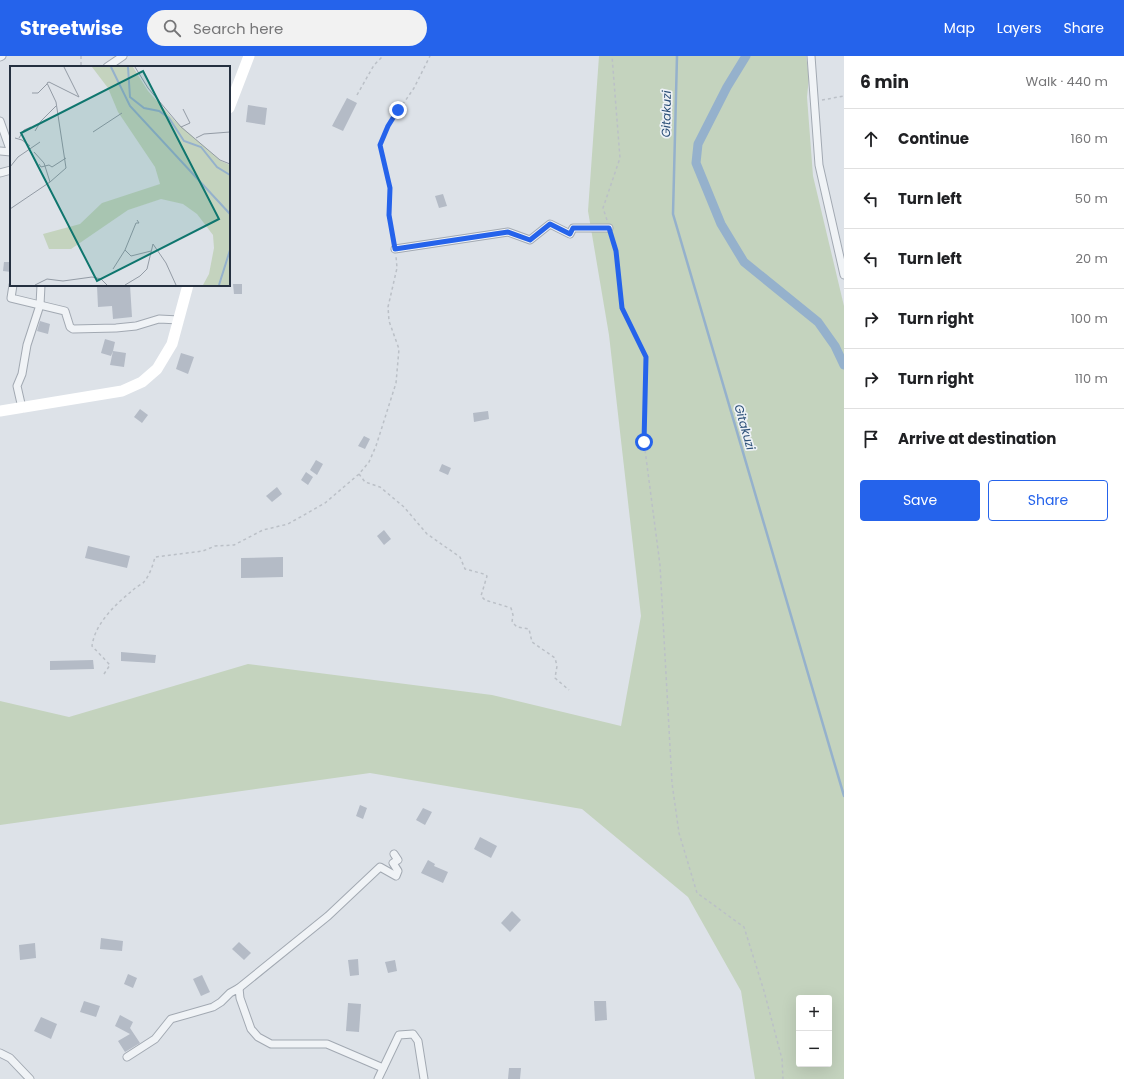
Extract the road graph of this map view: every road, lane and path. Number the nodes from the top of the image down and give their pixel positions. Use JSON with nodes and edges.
{"nodes":[{"id":1,"x":123,"y":56,"type":"edge"},
{"id":2,"x":249,"y":56,"type":"edge"},
{"id":3,"x":384,"y":56,"type":"edge"},
{"id":4,"x":430,"y":56,"type":"edge"},
{"id":5,"x":612,"y":56,"type":"edge"},
{"id":6,"x":811,"y":56,"type":"edge"},
{"id":7,"x":108,"y":66,"type":"edge"},
{"id":8,"x":356,"y":95,"type":"dead end"},
{"id":9,"x":844,"y":96,"type":"edge"},
{"id":10,"x":814,"y":98,"type":"junction"},
{"id":11,"x":230,"y":105,"type":"edge"},
{"id":12,"x":0,"y":121,"type":"edge"},
{"id":13,"x":10,"y":149,"type":"edge"},
{"id":14,"x":0,"y":151,"type":"edge"},
{"id":15,"x":10,"y":152,"type":"edge"},
{"id":16,"x":10,"y":170,"type":"edge"},
{"id":17,"x":0,"y":173,"type":"edge"},
{"id":18,"x":609,"y":228,"type":"junction"},
{"id":19,"x":395,"y":249,"type":"junction"},
{"id":20,"x":844,"y":275,"type":"edge"},
{"id":21,"x":13,"y":286,"type":"edge"},
{"id":22,"x":41,"y":286,"type":"edge"},
{"id":23,"x":188,"y":286,"type":"edge"},
{"id":24,"x":40,"y":305,"type":"junction"},
{"id":25,"x":179,"y":320,"type":"junction"},
{"id":26,"x":22,"y":408,"type":"junction"},
{"id":27,"x":0,"y":411,"type":"edge"},
{"id":28,"x":359,"y":474,"type":"junction"},
{"id":29,"x":104,"y":674,"type":"dead end"},
{"id":30,"x":570,"y":690,"type":"dead end"},
{"id":31,"x":394,"y":854,"type":"dead end"},
{"id":32,"x":239,"y":988,"type":"junction"},
{"id":33,"x":0,"y":1053,"type":"edge"},
{"id":34,"x":127,"y":1057,"type":"dead end"},
{"id":35,"x":383,"y":1068,"type":"junction"},
{"id":36,"x":30,"y":1079,"type":"edge"},
{"id":37,"x":378,"y":1079,"type":"edge"},
{"id":38,"x":424,"y":1079,"type":"edge"},
{"id":39,"x":782,"y":1079,"type":"edge"}],
"edges":[{"from":1,"to":7,"type":"street"},
{"from":2,"to":11,"type":"main road"},
{"from":3,"to":8,"type":"path"},
{"from":4,"to":19,"type":"path"},
{"from":5,"to":18,"type":"path"},
{"from":6,"to":10,"type":"street"},
{"from":9,"to":10,"type":"path"},
{"from":10,"to":20,"type":"street"},
{"from":12,"to":13,"type":"street"},
{"from":14,"to":15,"type":"street"},
{"from":16,"to":17,"type":"street"},
{"from":18,"to":19,"type":"street"},
{"from":18,"to":39,"type":"path"},
{"from":19,"to":28,"type":"path"},
{"from":21,"to":24,"type":"street"},
{"from":22,"to":24,"type":"street"},
{"from":23,"to":25,"type":"main road"},
{"from":24,"to":25,"type":"street"},
{"from":24,"to":26,"type":"street"},
{"from":25,"to":26,"type":"main road"},
{"from":26,"to":27,"type":"main road"},
{"from":28,"to":29,"type":"path"},
{"from":28,"to":30,"type":"path"},
{"from":31,"to":32,"type":"street"},
{"from":32,"to":34,"type":"street"},
{"from":32,"to":35,"type":"street"},
{"from":33,"to":36,"type":"street"},
{"from":35,"to":37,"type":"street"},
{"from":35,"to":38,"type":"street"}]}
